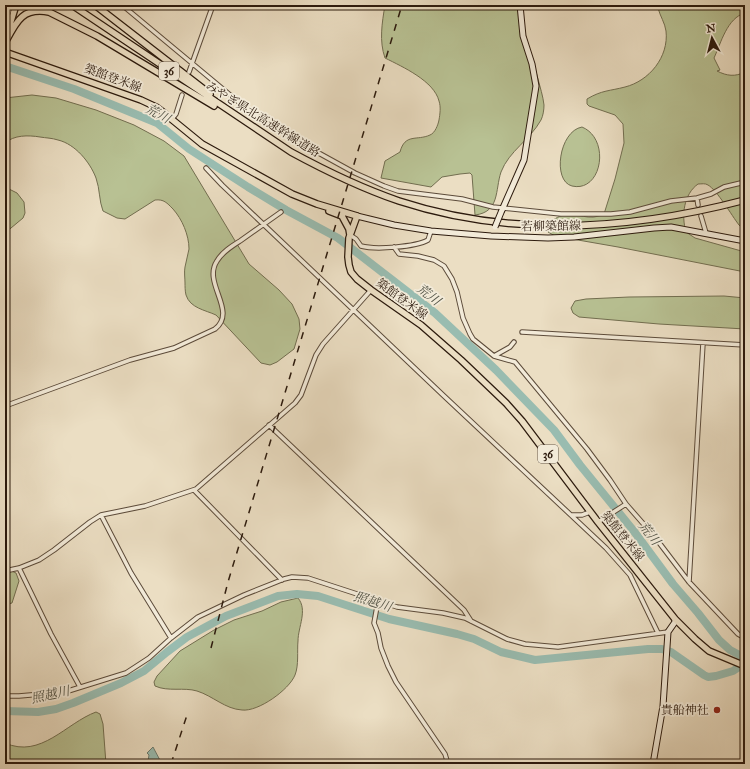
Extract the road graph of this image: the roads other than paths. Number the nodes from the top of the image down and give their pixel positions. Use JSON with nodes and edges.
{"nodes":[{"id":1,"x":11,"y":5,"type":"edge"},
{"id":2,"x":16,"y":5,"type":"edge"},
{"id":3,"x":72,"y":5,"type":"edge"},
{"id":4,"x":95,"y":5,"type":"edge"},
{"id":5,"x":122,"y":5,"type":"edge"},
{"id":6,"x":213,"y":5,"type":"edge"},
{"id":7,"x":520,"y":5,"type":"edge"},
{"id":8,"x":5,"y":24,"type":"edge"},
{"id":9,"x":5,"y":42,"type":"edge"},
{"id":10,"x":5,"y":52,"type":"edge"},
{"id":11,"x":192,"y":64,"type":"junction"},
{"id":12,"x":189,"y":72,"type":"dead end"},
{"id":13,"x":182,"y":95,"type":"dead end"},
{"id":14,"x":172,"y":119,"type":"junction"},
{"id":15,"x":266,"y":136,"type":"junction"},
{"id":16,"x":206,"y":168,"type":"dead end"},
{"id":17,"x":745,"y":182,"type":"edge"},
{"id":18,"x":697,"y":198,"type":"junction"},
{"id":19,"x":745,"y":200,"type":"edge"},
{"id":20,"x":317,"y":204,"type":"junction"},
{"id":21,"x":698,"y":205,"type":"dead end"},
{"id":22,"x":502,"y":209,"type":"junction"},
{"id":23,"x":281,"y":212,"type":"dead end"},
{"id":24,"x":357,"y":216,"type":"junction"},
{"id":25,"x":701,"y":216,"type":"dead end"},
{"id":26,"x":264,"y":224,"type":"junction"},
{"id":27,"x":431,"y":231,"type":"junction"},
{"id":28,"x":706,"y":233,"type":"junction"},
{"id":29,"x":491,"y":236,"type":"junction"},
{"id":30,"x":350,"y":237,"type":"junction"},
{"id":31,"x":745,"y":241,"type":"edge"},
{"id":32,"x":394,"y":246,"type":"junction"},
{"id":33,"x":371,"y":290,"type":"junction"},
{"id":34,"x":354,"y":309,"type":"junction"},
{"id":35,"x":522,"y":332,"type":"dead end"},
{"id":36,"x":514,"y":342,"type":"dead end"},
{"id":37,"x":703,"y":343,"type":"junction"},
{"id":38,"x":745,"y":345,"type":"edge"},
{"id":39,"x":494,"y":356,"type":"junction"},
{"id":40,"x":5,"y":406,"type":"edge"},
{"id":41,"x":269,"y":425,"type":"junction"},
{"id":42,"x":194,"y":490,"type":"junction"},
{"id":43,"x":625,"y":505,"type":"junction"},
{"id":44,"x":590,"y":512,"type":"junction"},
{"id":45,"x":101,"y":515,"type":"junction"},
{"id":46,"x":571,"y":515,"type":"junction"},
{"id":47,"x":598,"y":522,"type":"junction"},
{"id":48,"x":19,"y":568,"type":"junction"},
{"id":49,"x":5,"y":571,"type":"edge"},
{"id":50,"x":282,"y":580,"type":"junction"},
{"id":51,"x":689,"y":582,"type":"junction"},
{"id":52,"x":378,"y":601,"type":"junction"},
{"id":53,"x":675,"y":618,"type":"junction"},
{"id":54,"x":472,"y":622,"type":"junction"},
{"id":55,"x":658,"y":633,"type":"junction"},
{"id":56,"x":668,"y":634,"type":"junction"},
{"id":57,"x":171,"y":638,"type":"junction"},
{"id":58,"x":745,"y":638,"type":"edge"},
{"id":59,"x":741,"y":665,"type":"edge"},
{"id":60,"x":80,"y":687,"type":"junction"},
{"id":61,"x":5,"y":696,"type":"edge"},
{"id":62,"x":448,"y":764,"type":"edge"},
{"id":63,"x":653,"y":764,"type":"edge"}],
"edges":[{"from":1,"to":8,"type":"street"},
{"from":2,"to":9,"type":"main road"},
{"from":3,"to":15,"type":"main road","name":"みやぎ県北高速幹線道路","number":"36"},
{"from":4,"to":15,"type":"main road"},
{"from":5,"to":11,"type":"street"},
{"from":6,"to":11,"type":"street"},
{"from":7,"to":22,"type":"main road"},
{"from":9,"to":15,"type":"main road"},
{"from":10,"to":14,"type":"main road","name":"築館登米線"},
{"from":11,"to":12,"type":"street"},
{"from":11,"to":22,"type":"street"},
{"from":13,"to":14,"type":"street"},
{"from":14,"to":20,"type":"main road","name":"築館登米線"},
{"from":15,"to":19,"type":"main road","name":"みやぎ県北高速幹線道路","number":"36"},
{"from":16,"to":26,"type":"street"},
{"from":17,"to":18,"type":"street"},
{"from":18,"to":21,"type":"street"},
{"from":18,"to":22,"type":"street"},
{"from":20,"to":24,"type":"main road","name":"築館登米線"},
{"from":20,"to":30,"type":"main road"},
{"from":22,"to":29,"type":"main road","bridge":true},
{"from":23,"to":26,"type":"street"},
{"from":24,"to":27,"type":"main road","name":"若柳築館線"},
{"from":24,"to":30,"type":"main road","name":"築館登米線","number":"36"},
{"from":25,"to":28,"type":"street"},
{"from":26,"to":34,"type":"street"},
{"from":26,"to":40,"type":"street"},
{"from":27,"to":29,"type":"main road","name":"若柳築館線"},
{"from":27,"to":32,"type":"street"},
{"from":28,"to":29,"type":"main road","name":"若柳築館線"},
{"from":28,"to":31,"type":"main road","name":"若柳築館線"},
{"from":30,"to":32,"type":"street"},
{"from":30,"to":33,"type":"main road","name":"築館登米線","number":"36"},
{"from":32,"to":39,"type":"street"},
{"from":33,"to":34,"type":"street"},
{"from":33,"to":44,"type":"main road","name":"築館登米線","number":"36"},
{"from":34,"to":41,"type":"street"},
{"from":34,"to":46,"type":"street"},
{"from":35,"to":37,"type":"street"},
{"from":36,"to":39,"type":"street"},
{"from":37,"to":38,"type":"street"},
{"from":37,"to":51,"type":"street"},
{"from":39,"to":43,"type":"street"},
{"from":41,"to":42,"type":"street"},
{"from":41,"to":54,"type":"street"},
{"from":42,"to":45,"type":"street"},
{"from":42,"to":50,"type":"street"},
{"from":43,"to":47,"type":"street"},
{"from":43,"to":51,"type":"street"},
{"from":44,"to":46,"type":"street"},
{"from":44,"to":47,"type":"main road","name":"築館登米線","number":"36"},
{"from":45,"to":48,"type":"street"},
{"from":45,"to":57,"type":"street"},
{"from":46,"to":55,"type":"street"},
{"from":47,"to":53,"type":"main road","name":"築館登米線","number":"36"},
{"from":48,"to":49,"type":"street"},
{"from":48,"to":60,"type":"street"},
{"from":50,"to":52,"type":"street"},
{"from":50,"to":57,"type":"street"},
{"from":51,"to":58,"type":"street"},
{"from":52,"to":54,"type":"street"},
{"from":52,"to":62,"type":"street"},
{"from":53,"to":56,"type":"main road"},
{"from":53,"to":59,"type":"main road","name":"築館登米線","number":"36"},
{"from":54,"to":55,"type":"street"},
{"from":55,"to":56,"type":"street"},
{"from":56,"to":63,"type":"main road"},
{"from":57,"to":60,"type":"street"},
{"from":60,"to":61,"type":"street"}]}
